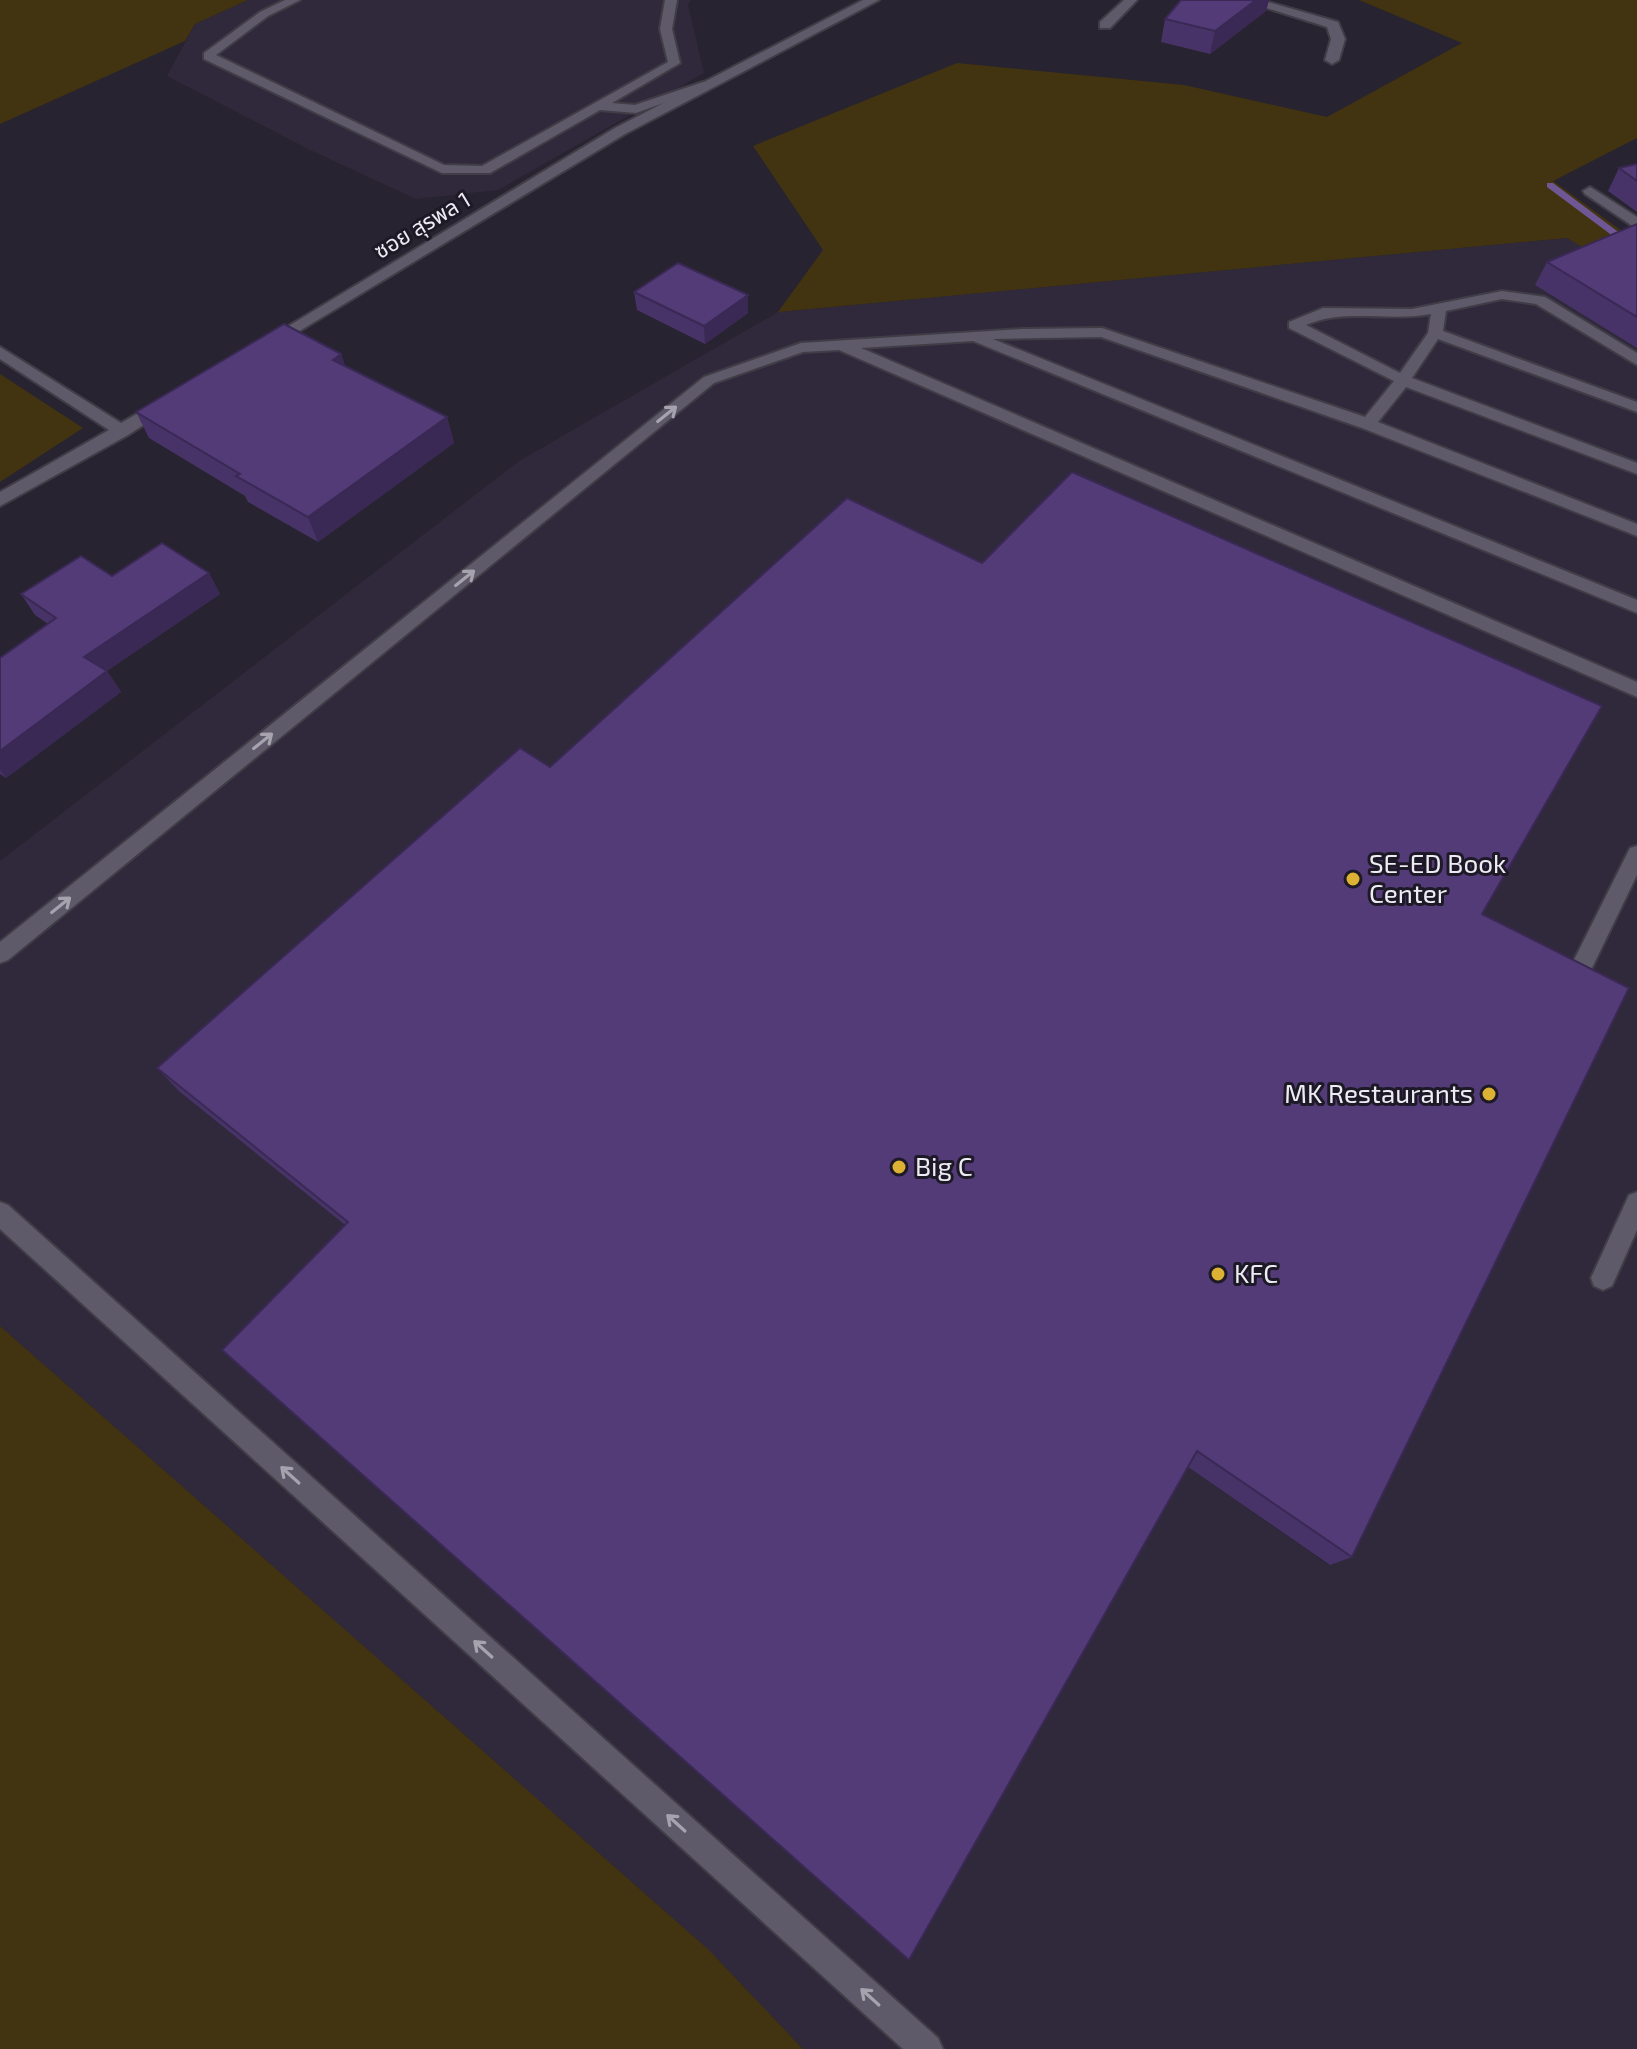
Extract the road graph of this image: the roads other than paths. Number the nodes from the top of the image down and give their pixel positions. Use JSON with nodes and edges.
{"nodes":[{"id":1,"x":294,"y":0,"type":"edge"},
{"id":2,"x":671,"y":0,"type":"edge"},
{"id":3,"x":873,"y":0,"type":"edge"},
{"id":4,"x":1131,"y":0,"type":"edge"},
{"id":5,"x":1247,"y":0,"type":"edge"},
{"id":6,"x":1105,"y":25,"type":"dead end"},
{"id":7,"x":1332,"y":60,"type":"dead end"},
{"id":8,"x":707,"y":85,"type":"junction"},
{"id":9,"x":598,"y":106,"type":"junction"},
{"id":10,"x":1590,"y":191,"type":"dead end"},
{"id":11,"x":1637,"y":224,"type":"edge"},
{"id":12,"x":1439,"y":307,"type":"junction"},
{"id":13,"x":1435,"y":333,"type":"junction"},
{"id":14,"x":974,"y":337,"type":"junction"},
{"id":15,"x":841,"y":345,"type":"junction"},
{"id":16,"x":256,"y":350,"type":"edge"},
{"id":17,"x":0,"y":352,"type":"edge"},
{"id":18,"x":1637,"y":360,"type":"edge"},
{"id":19,"x":1403,"y":380,"type":"junction"},
{"id":20,"x":176,"y":399,"type":"edge"},
{"id":21,"x":1637,"y":407,"type":"edge"},
{"id":22,"x":1368,"y":424,"type":"junction"},
{"id":23,"x":122,"y":431,"type":"junction"},
{"id":24,"x":1637,"y":469,"type":"edge"},
{"id":25,"x":0,"y":500,"type":"edge"},
{"id":26,"x":1637,"y":530,"type":"edge"},
{"id":27,"x":1637,"y":607,"type":"edge"},
{"id":28,"x":1637,"y":690,"type":"edge"},
{"id":29,"x":1637,"y":854,"type":"edge"},
{"id":30,"x":0,"y":954,"type":"edge"},
{"id":31,"x":1582,"y":966,"type":"edge"},
{"id":32,"x":1637,"y":1203,"type":"edge"},
{"id":33,"x":0,"y":1213,"type":"edge"},
{"id":34,"x":1603,"y":1278,"type":"dead end"},
{"id":35,"x":927,"y":2049,"type":"edge"}],
"edges":[{"from":1,"to":9,"type":"lane"},
{"from":2,"to":9,"type":"lane"},
{"from":3,"to":8,"type":"street","name":"ซอย สุรพล 1"},
{"from":4,"to":6,"type":"street"},
{"from":5,"to":7,"type":"street"},
{"from":8,"to":9,"type":"lane"},
{"from":8,"to":16,"type":"street","name":"ซอย สุรพล 1"},
{"from":10,"to":11,"type":"street"},
{"from":12,"to":13,"type":"lane"},
{"from":12,"to":18,"type":"lane"},
{"from":12,"to":19,"type":"lane"},
{"from":13,"to":19,"type":"lane"},
{"from":13,"to":21,"type":"lane"},
{"from":14,"to":15,"type":"lane"},
{"from":14,"to":22,"type":"lane"},
{"from":14,"to":27,"type":"lane"},
{"from":15,"to":28,"type":"lane"},
{"from":30,"to":15,"type":"lane","one_way":true},
{"from":17,"to":23,"type":"street"},
{"from":19,"to":22,"type":"lane"},
{"from":19,"to":24,"type":"lane"},
{"from":20,"to":23,"type":"street"},
{"from":22,"to":26,"type":"lane"},
{"from":23,"to":25,"type":"street"},
{"from":29,"to":31,"type":"lane"},
{"from":32,"to":34,"type":"lane"},
{"from":35,"to":33,"type":"lane","one_way":true}]}
